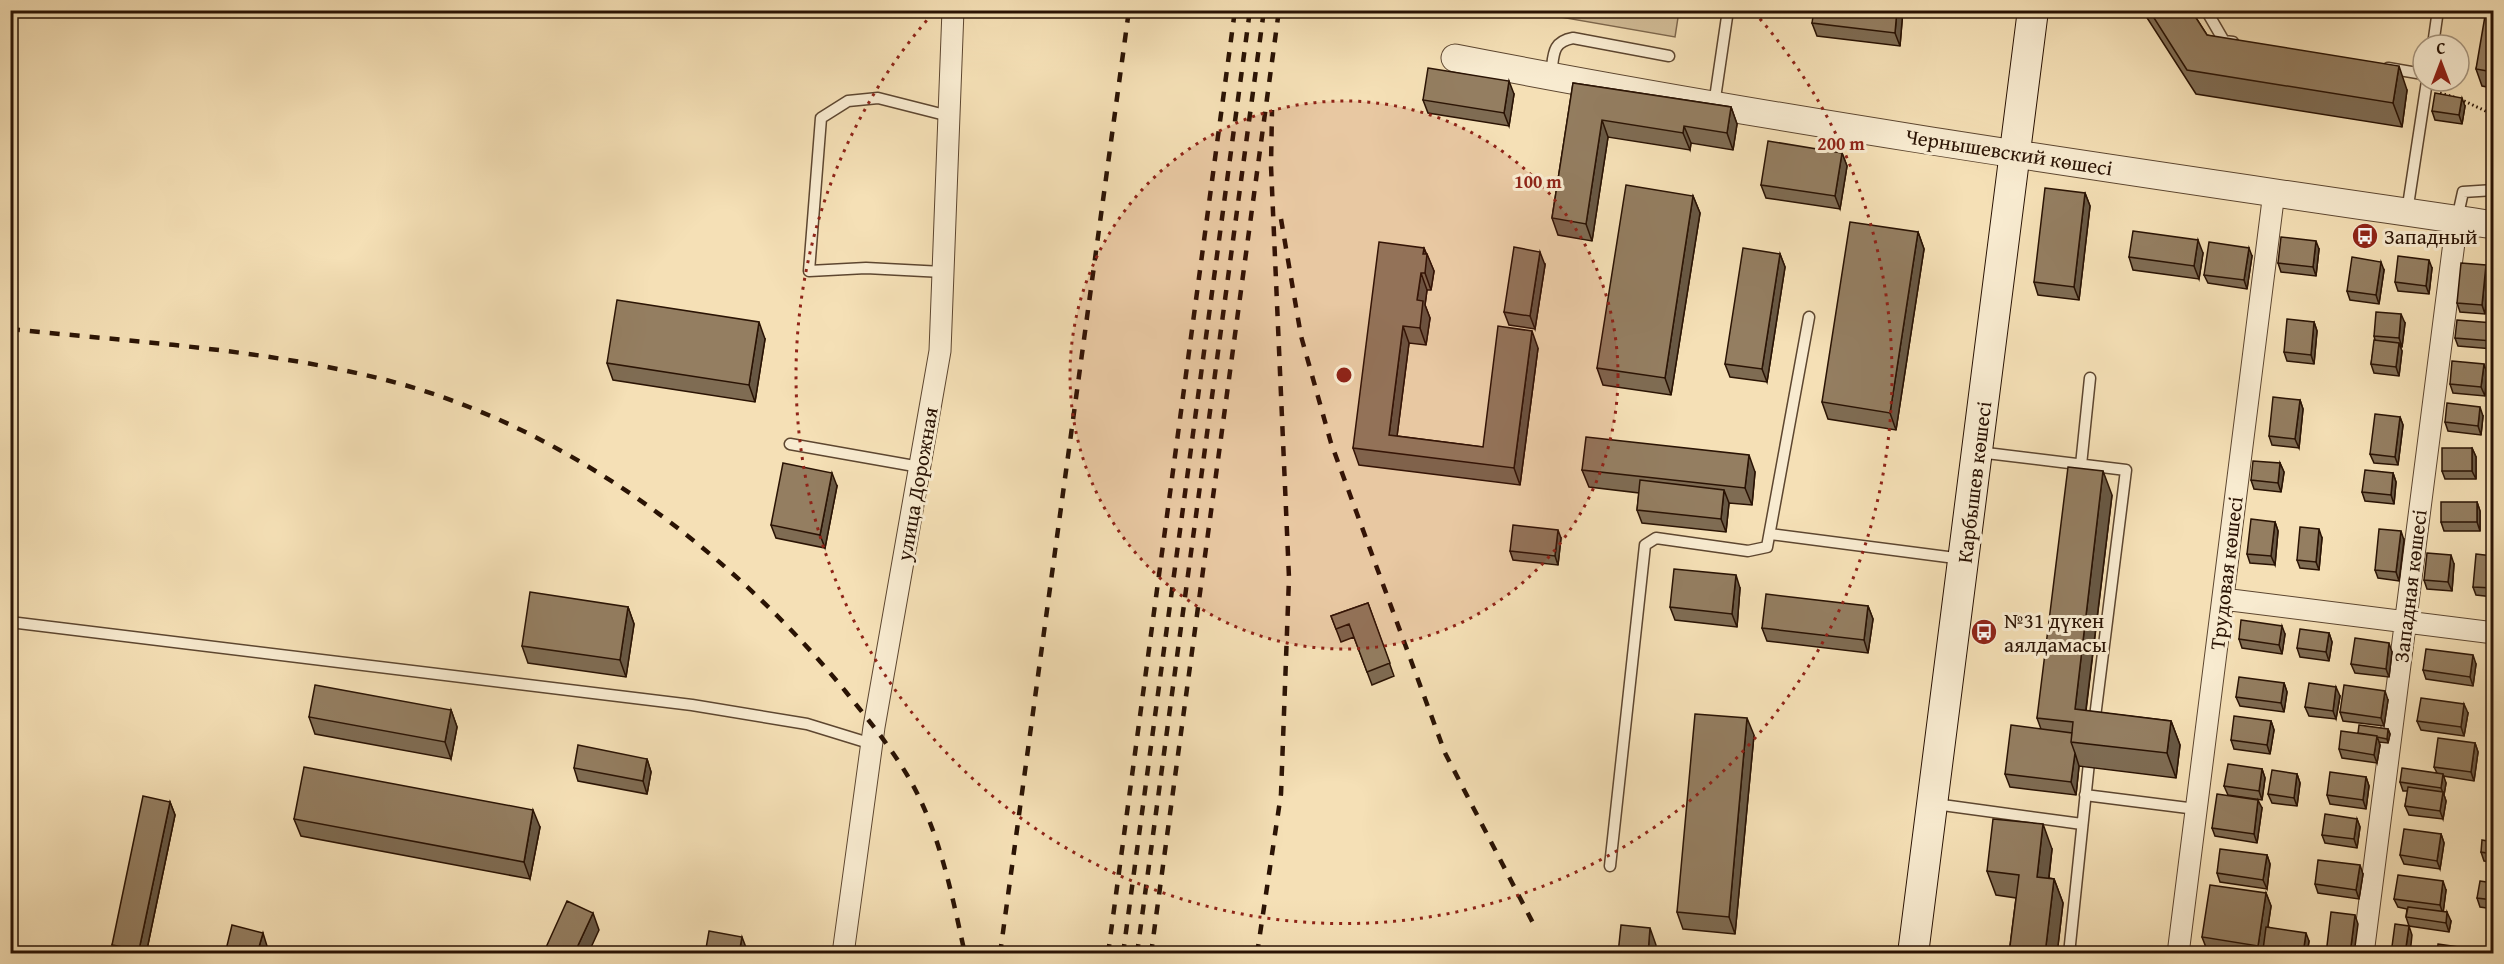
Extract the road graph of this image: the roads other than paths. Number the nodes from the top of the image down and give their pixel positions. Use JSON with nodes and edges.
{"nodes":[{"id":1,"x":953,"y":10,"type":"edge"},
{"id":2,"x":1728,"y":10,"type":"edge"},
{"id":3,"x":2033,"y":10,"type":"edge"},
{"id":4,"x":2206,"y":10,"type":"edge"},
{"id":5,"x":2438,"y":10,"type":"edge"},
{"id":6,"x":2435,"y":33,"type":"edge"},
{"id":7,"x":2247,"y":45,"type":"edge"},
{"id":8,"x":1669,"y":56,"type":"dead end"},
{"id":9,"x":1455,"y":58,"type":"dead end"},
{"id":10,"x":2376,"y":66,"type":"edge"},
{"id":11,"x":2411,"y":72,"type":"edge"},
{"id":12,"x":1551,"y":75,"type":"junction"},
{"id":13,"x":2426,"y":93,"type":"edge"},
{"id":14,"x":1714,"y":105,"type":"junction"},
{"id":15,"x":949,"y":116,"type":"junction"},
{"id":16,"x":2016,"y":154,"type":"junction"},
{"id":17,"x":2493,"y":190,"type":"edge"},
{"id":18,"x":2274,"y":192,"type":"junction"},
{"id":19,"x":2407,"y":212,"type":"junction"},
{"id":20,"x":2457,"y":219,"type":"junction"},
{"id":21,"x":2493,"y":225,"type":"edge"},
{"id":22,"x":943,"y":272,"type":"junction"},
{"id":23,"x":1809,"y":317,"type":"dead end"},
{"id":24,"x":2090,"y":378,"type":"dead end"},
{"id":25,"x":790,"y":444,"type":"dead end"},
{"id":26,"x":1978,"y":452,"type":"junction"},
{"id":27,"x":2081,"y":465,"type":"junction"},
{"id":28,"x":920,"y":468,"type":"junction"},
{"id":29,"x":1770,"y":534,"type":"junction"},
{"id":30,"x":1964,"y":559,"type":"junction"},
{"id":31,"x":2223,"y":599,"type":"junction"},
{"id":32,"x":10,"y":622,"type":"edge"},
{"id":33,"x":2406,"y":622,"type":"junction"},
{"id":34,"x":2493,"y":633,"type":"edge"},
{"id":35,"x":872,"y":744,"type":"junction"},
{"id":36,"x":2085,"y":795,"type":"junction"},
{"id":37,"x":1932,"y":804,"type":"junction"},
{"id":38,"x":2196,"y":809,"type":"junction"},
{"id":39,"x":2082,"y":824,"type":"junction"},
{"id":40,"x":1610,"y":866,"type":"dead end"},
{"id":41,"x":843,"y":954,"type":"edge"},
{"id":42,"x":1913,"y":954,"type":"edge"},
{"id":43,"x":2068,"y":954,"type":"edge"},
{"id":44,"x":2178,"y":954,"type":"edge"},
{"id":45,"x":2363,"y":954,"type":"edge"}],
"edges":[{"from":1,"to":15,"type":"street","name":"улица Дорожная"},
{"from":2,"to":14,"type":"lane"},
{"from":3,"to":16,"type":"main road","name":"Карбышев көшесі"},
{"from":4,"to":7,"type":"lane"},
{"from":5,"to":6,"type":"lane"},
{"from":8,"to":12,"type":"lane"},
{"from":9,"to":12,"type":"street","name":"Чернышевский көшесі"},
{"from":10,"to":11,"type":"lane"},
{"from":12,"to":14,"type":"street","name":"Чернышевский көшесі"},
{"from":13,"to":19,"type":"lane"},
{"from":14,"to":16,"type":"street","name":"Чернышевский көшесі"},
{"from":15,"to":22,"type":"street","name":"улица Дорожная"},
{"from":15,"to":22,"type":"lane"},
{"from":16,"to":18,"type":"street","name":"Чернышевский көшесі"},
{"from":16,"to":26,"type":"main road","name":"Карбышев көшесі"},
{"from":17,"to":20,"type":"lane"},
{"from":18,"to":19,"type":"street","name":"Чернышевский көшесі"},
{"from":18,"to":31,"type":"street","name":"Трудовая көшесі"},
{"from":19,"to":20,"type":"street","name":"Чернышевский көшесі"},
{"from":20,"to":21,"type":"street","name":"Чернышевский көшесі"},
{"from":20,"to":33,"type":"street","name":"Западная көшесі"},
{"from":22,"to":28,"type":"street","name":"улица Дорожная"},
{"from":23,"to":29,"type":"lane"},
{"from":24,"to":27,"type":"lane"},
{"from":25,"to":28,"type":"lane"},
{"from":26,"to":27,"type":"lane"},
{"from":26,"to":30,"type":"main road","name":"Карбышев көшесі"},
{"from":27,"to":36,"type":"lane"},
{"from":28,"to":35,"type":"street","name":"улица Дорожная"},
{"from":29,"to":30,"type":"lane"},
{"from":29,"to":40,"type":"lane"},
{"from":30,"to":37,"type":"main road","name":"Карбышев көшесі"},
{"from":31,"to":33,"type":"street"},
{"from":31,"to":38,"type":"street","name":"Трудовая көшесі"},
{"from":32,"to":35,"type":"lane"},
{"from":33,"to":34,"type":"street"},
{"from":33,"to":45,"type":"street","name":"Западная көшесі"},
{"from":35,"to":41,"type":"street","name":"улица Дорожная"},
{"from":36,"to":38,"type":"lane"},
{"from":36,"to":39,"type":"lane"},
{"from":37,"to":39,"type":"lane"},
{"from":37,"to":42,"type":"main road","name":"Карбышев көшесі"},
{"from":38,"to":44,"type":"street","name":"Трудовая көшесі"},
{"from":39,"to":43,"type":"lane"}]}
